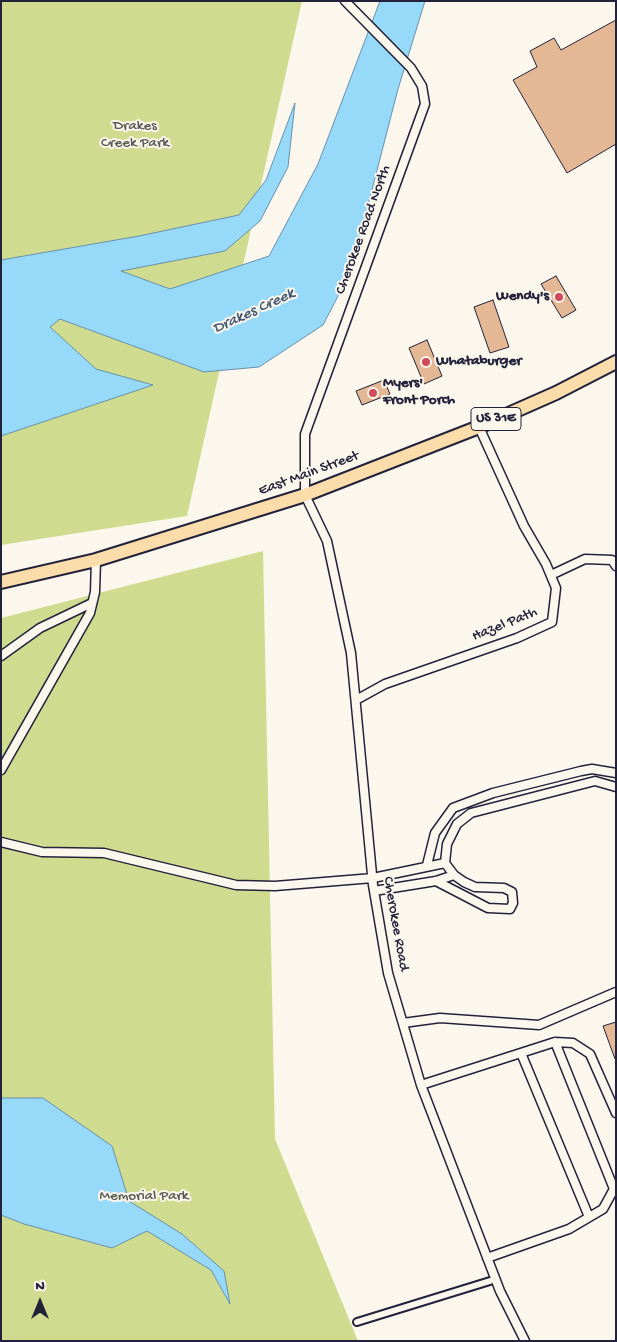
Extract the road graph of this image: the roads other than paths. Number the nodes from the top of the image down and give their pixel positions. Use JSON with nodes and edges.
{"nodes":[{"id":1,"x":345,"y":1,"type":"edge"},
{"id":2,"x":616,"y":362,"type":"edge"},
{"id":3,"x":479,"y":427,"type":"junction"},
{"id":4,"x":305,"y":495,"type":"junction"},
{"id":5,"x":96,"y":560,"type":"junction"},
{"id":6,"x":616,"y":566,"type":"edge"},
{"id":7,"x":551,"y":575,"type":"junction"},
{"id":8,"x":1,"y":582,"type":"edge"},
{"id":9,"x":92,"y":603,"type":"junction"},
{"id":10,"x":1,"y":656,"type":"edge"},
{"id":11,"x":356,"y":700,"type":"junction"},
{"id":12,"x":1,"y":770,"type":"edge"},
{"id":13,"x":616,"y":772,"type":"edge"},
{"id":14,"x":558,"y":776,"type":"junction"},
{"id":15,"x":616,"y":787,"type":"edge"},
{"id":16,"x":562,"y":788,"type":"junction"},
{"id":17,"x":500,"y":791,"type":"junction"},
{"id":18,"x":505,"y":804,"type":"junction"},
{"id":19,"x":457,"y":806,"type":"junction"},
{"id":20,"x":466,"y":817,"type":"junction"},
{"id":21,"x":1,"y":842,"type":"edge"},
{"id":22,"x":445,"y":863,"type":"junction"},
{"id":23,"x":428,"y":865,"type":"junction"},
{"id":24,"x":454,"y":875,"type":"junction"},
{"id":25,"x":373,"y":878,"type":"junction"},
{"id":26,"x":436,"y":881,"type":"junction"},
{"id":27,"x":374,"y":890,"type":"junction"},
{"id":28,"x":616,"y":992,"type":"edge"},
{"id":29,"x":403,"y":1023,"type":"junction"},
{"id":30,"x":555,"y":1042,"type":"junction"},
{"id":31,"x":521,"y":1053,"type":"junction"},
{"id":32,"x":421,"y":1085,"type":"junction"},
{"id":33,"x":616,"y":1113,"type":"edge"},
{"id":34,"x":589,"y":1217,"type":"junction"},
{"id":35,"x":488,"y":1258,"type":"junction"},
{"id":36,"x":490,"y":1281,"type":"dead end"},
{"id":37,"x":357,"y":1322,"type":"dead end"},
{"id":38,"x":525,"y":1341,"type":"edge"}],
"edges":[{"from":1,"to":4,"type":"street","name":"Cherokee Road North"},
{"from":2,"to":3,"type":"main road","name":"East Main Street","number":"US 31E"},
{"from":3,"to":4,"type":"main road","name":"East Main Street","number":"US 31E"},
{"from":3,"to":7,"type":"street","name":"Hazel Path"},
{"from":4,"to":5,"type":"main road","name":"East Main Street","number":"US 31E"},
{"from":4,"to":11,"type":"street","name":"Cherokee Road"},
{"from":5,"to":8,"type":"main road","name":"East Main Street","number":"US 31E"},
{"from":5,"to":9,"type":"street"},
{"from":6,"to":7,"type":"street"},
{"from":7,"to":11,"type":"street","name":"Hazel Path"},
{"from":9,"to":10,"type":"street"},
{"from":9,"to":12,"type":"street"},
{"from":11,"to":25,"type":"street","name":"Cherokee Road"},
{"from":13,"to":14,"type":"street"},
{"from":14,"to":16,"type":"street"},
{"from":14,"to":17,"type":"street"},
{"from":15,"to":16,"type":"street"},
{"from":16,"to":18,"type":"street"},
{"from":17,"to":18,"type":"street"},
{"from":17,"to":19,"type":"street"},
{"from":18,"to":20,"type":"street"},
{"from":19,"to":20,"type":"street"},
{"from":19,"to":23,"type":"street"},
{"from":20,"to":22,"type":"street"},
{"from":21,"to":25,"type":"street"},
{"from":22,"to":23,"type":"street"},
{"from":22,"to":24,"type":"street"},
{"from":23,"to":25,"type":"street"},
{"from":24,"to":26,"type":"street"},
{"from":24,"to":26,"type":"street"},
{"from":25,"to":27,"type":"street","name":"Cherokee Road"},
{"from":26,"to":27,"type":"street"},
{"from":27,"to":29,"type":"street","name":"Cherokee Road"},
{"from":28,"to":29,"type":"street"},
{"from":29,"to":32,"type":"street","name":"Cherokee Road"},
{"from":30,"to":31,"type":"street"},
{"from":30,"to":33,"type":"street"},
{"from":30,"to":34,"type":"street"},
{"from":31,"to":32,"type":"street"},
{"from":31,"to":34,"type":"street"},
{"from":32,"to":35,"type":"street","name":"Cherokee Road"},
{"from":34,"to":35,"type":"street"},
{"from":35,"to":38,"type":"street","name":"Cherokee Road"},
{"from":36,"to":37,"type":"street"}]}
